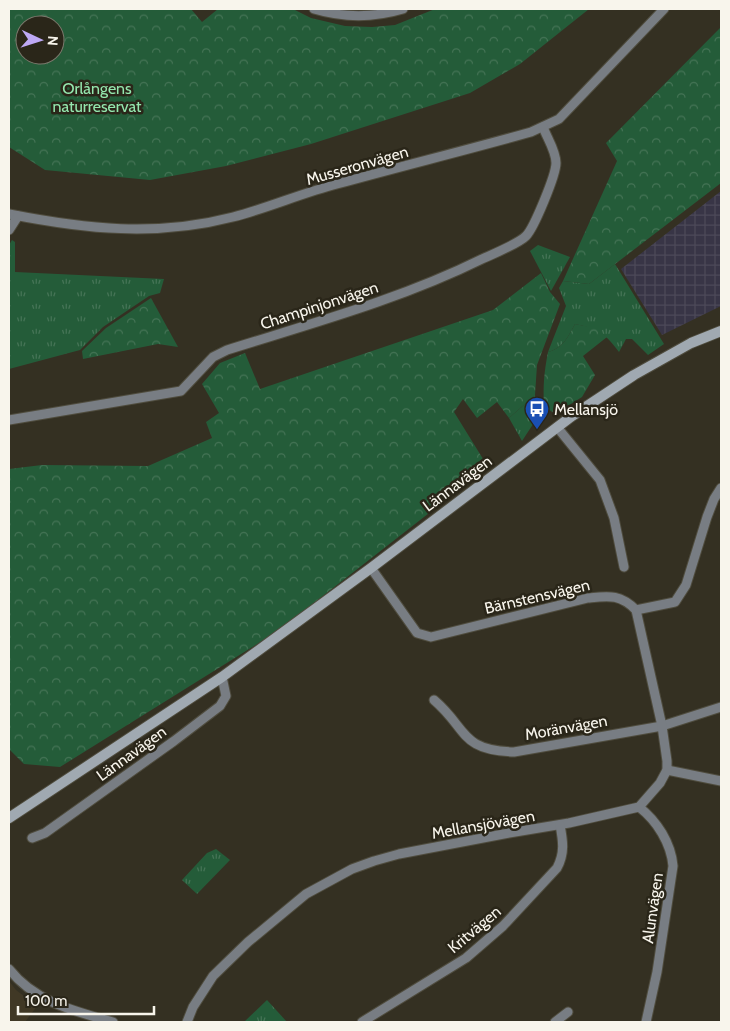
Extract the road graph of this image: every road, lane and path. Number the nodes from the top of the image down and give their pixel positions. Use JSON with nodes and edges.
{"nodes":[{"id":1,"x":314,"y":9,"type":"edge"},
{"id":2,"x":403,"y":9,"type":"edge"},
{"id":3,"x":664,"y":9,"type":"edge"},
{"id":4,"x":543,"y":127,"type":"junction"},
{"id":5,"x":13,"y":215,"type":"edge"},
{"id":6,"x":9,"y":230,"type":"edge"},
{"id":7,"x":721,"y":332,"type":"edge"},
{"id":8,"x":9,"y":420,"type":"edge"},
{"id":9,"x":557,"y":426,"type":"junction"},
{"id":10,"x":721,"y":488,"type":"edge"},
{"id":11,"x":624,"y":567,"type":"dead end"},
{"id":12,"x":371,"y":568,"type":"junction"},
{"id":13,"x":636,"y":610,"type":"junction"},
{"id":14,"x":222,"y":677,"type":"junction"},
{"id":15,"x":434,"y":700,"type":"dead end"},
{"id":16,"x":721,"y":707,"type":"edge"},
{"id":17,"x":662,"y":726,"type":"junction"},
{"id":18,"x":667,"y":770,"type":"junction"},
{"id":19,"x":721,"y":781,"type":"edge"},
{"id":20,"x":639,"y":807,"type":"junction"},
{"id":21,"x":9,"y":818,"type":"edge"},
{"id":22,"x":560,"y":825,"type":"junction"},
{"id":23,"x":32,"y":838,"type":"dead end"},
{"id":24,"x":9,"y":969,"type":"edge"},
{"id":25,"x":568,"y":1012,"type":"dead end"},
{"id":26,"x":113,"y":1022,"type":"edge"},
{"id":27,"x":187,"y":1022,"type":"edge"},
{"id":28,"x":362,"y":1022,"type":"edge"},
{"id":29,"x":555,"y":1022,"type":"edge"},
{"id":30,"x":646,"y":1022,"type":"edge"}],
"edges":[{"from":1,"to":2,"type":"street"},
{"from":3,"to":4,"type":"street","name":"Musseronvägen"},
{"from":4,"to":5,"type":"street","name":"Musseronvägen"},
{"from":4,"to":8,"type":"street","name":"Champinjonvägen"},
{"from":5,"to":6,"type":"street"},
{"from":7,"to":9,"type":"main road","name":"Lännavägen"},
{"from":9,"to":11,"type":"street"},
{"from":9,"to":12,"type":"main road","name":"Lännavägen"},
{"from":10,"to":13,"type":"street"},
{"from":12,"to":13,"type":"street","name":"Bärnstensvägen"},
{"from":12,"to":14,"type":"main road","name":"Lännavägen"},
{"from":13,"to":17,"type":"street"},
{"from":14,"to":21,"type":"main road","name":"Lännavägen"},
{"from":14,"to":23,"type":"street","name":"Lännavägen"},
{"from":15,"to":17,"type":"street","name":"Moränvägen"},
{"from":16,"to":17,"type":"street","name":"Moränvägen"},
{"from":17,"to":18,"type":"street"},
{"from":18,"to":19,"type":"street"},
{"from":18,"to":20,"type":"street"},
{"from":20,"to":22,"type":"street","name":"Mellansjövägen"},
{"from":20,"to":30,"type":"street","name":"Alunvägen"},
{"from":22,"to":27,"type":"street","name":"Mellansjövägen"},
{"from":22,"to":28,"type":"street","name":"Kritvägen"},
{"from":24,"to":26,"type":"street"},
{"from":25,"to":29,"type":"street"}]}
